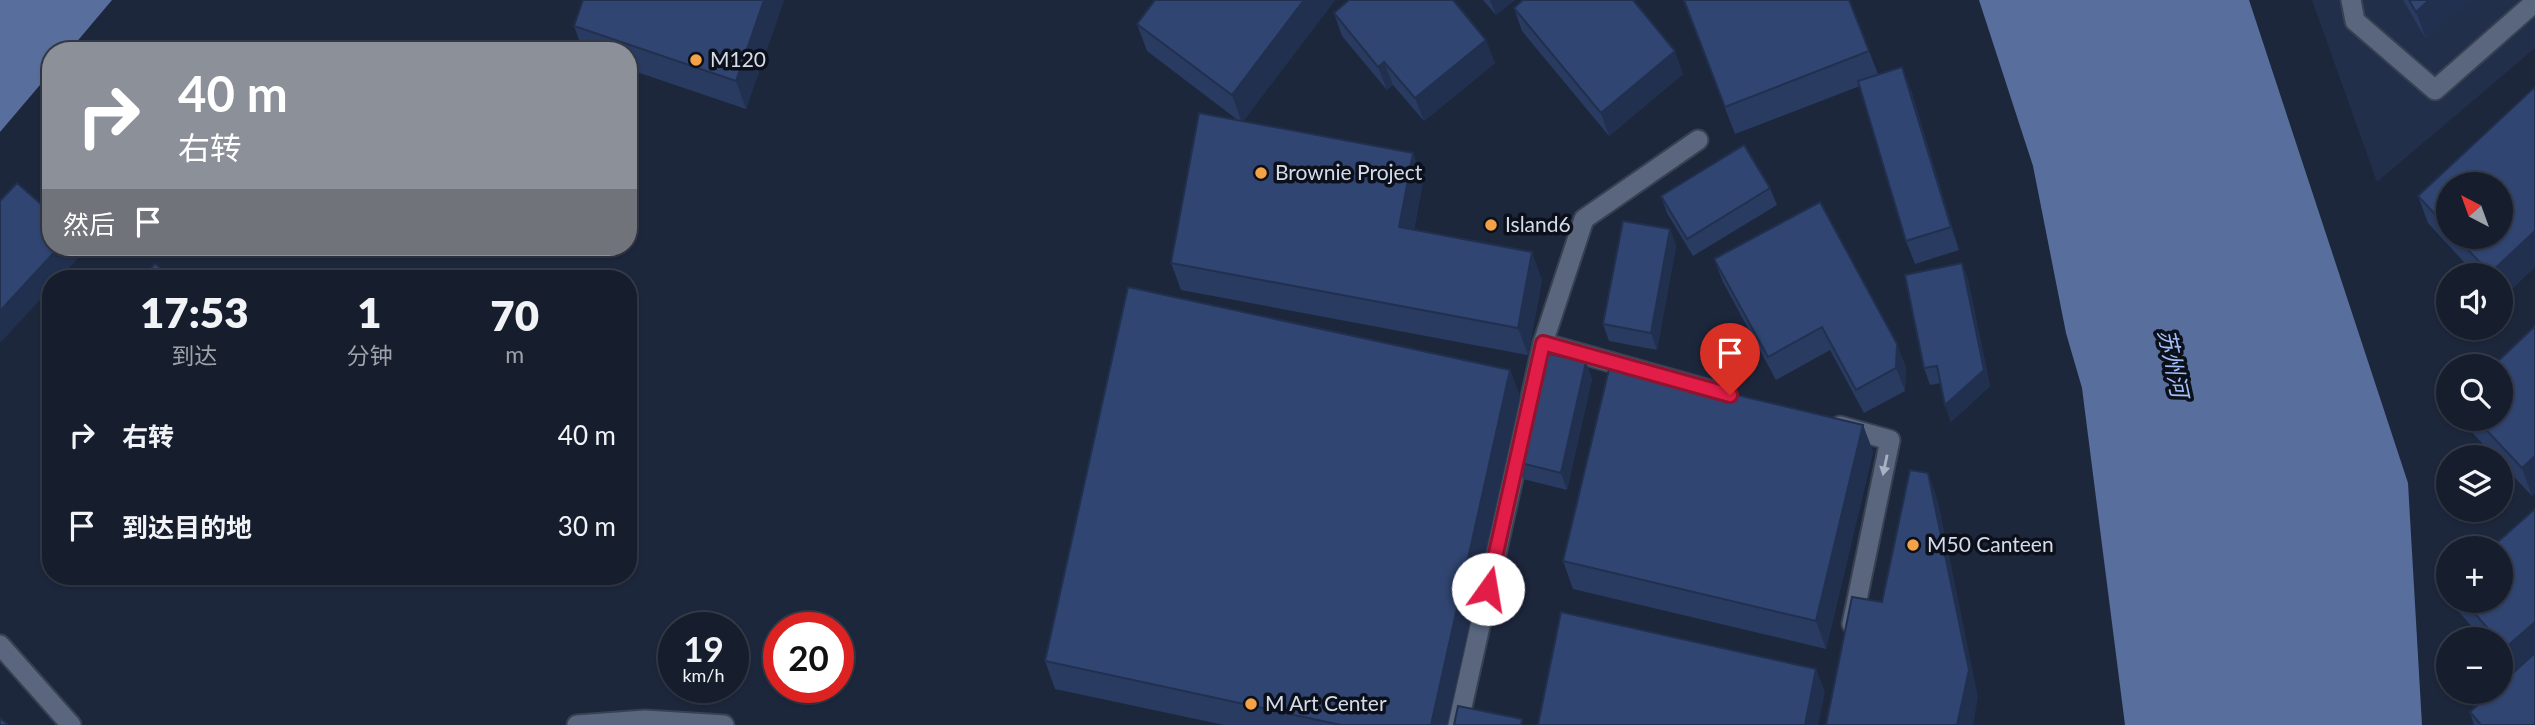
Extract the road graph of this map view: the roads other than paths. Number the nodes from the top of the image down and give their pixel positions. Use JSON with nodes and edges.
{"nodes":[{"id":1,"x":2351,"y":0,"type":"edge"},
{"id":2,"x":2535,"y":2,"type":"edge"},
{"id":3,"x":1698,"y":140,"type":"dead end"},
{"id":4,"x":1543,"y":343,"type":"junction"},
{"id":5,"x":1730,"y":395,"type":"edge"},
{"id":6,"x":1823,"y":421,"type":"edge"},
{"id":7,"x":1848,"y":643,"type":"edge"},
{"id":8,"x":0,"y":645,"type":"edge"},
{"id":9,"x":71,"y":725,"type":"edge"},
{"id":10,"x":577,"y":725,"type":"edge"},
{"id":11,"x":724,"y":725,"type":"edge"},
{"id":12,"x":1458,"y":725,"type":"edge"}],
"edges":[{"from":1,"to":2,"type":"street"},
{"from":3,"to":4,"type":"street"},
{"from":4,"to":5,"type":"street"},
{"from":4,"to":12,"type":"street"},
{"from":6,"to":7,"type":"street","one_way":true},
{"from":8,"to":9,"type":"street"},
{"from":10,"to":11,"type":"street"}]}
